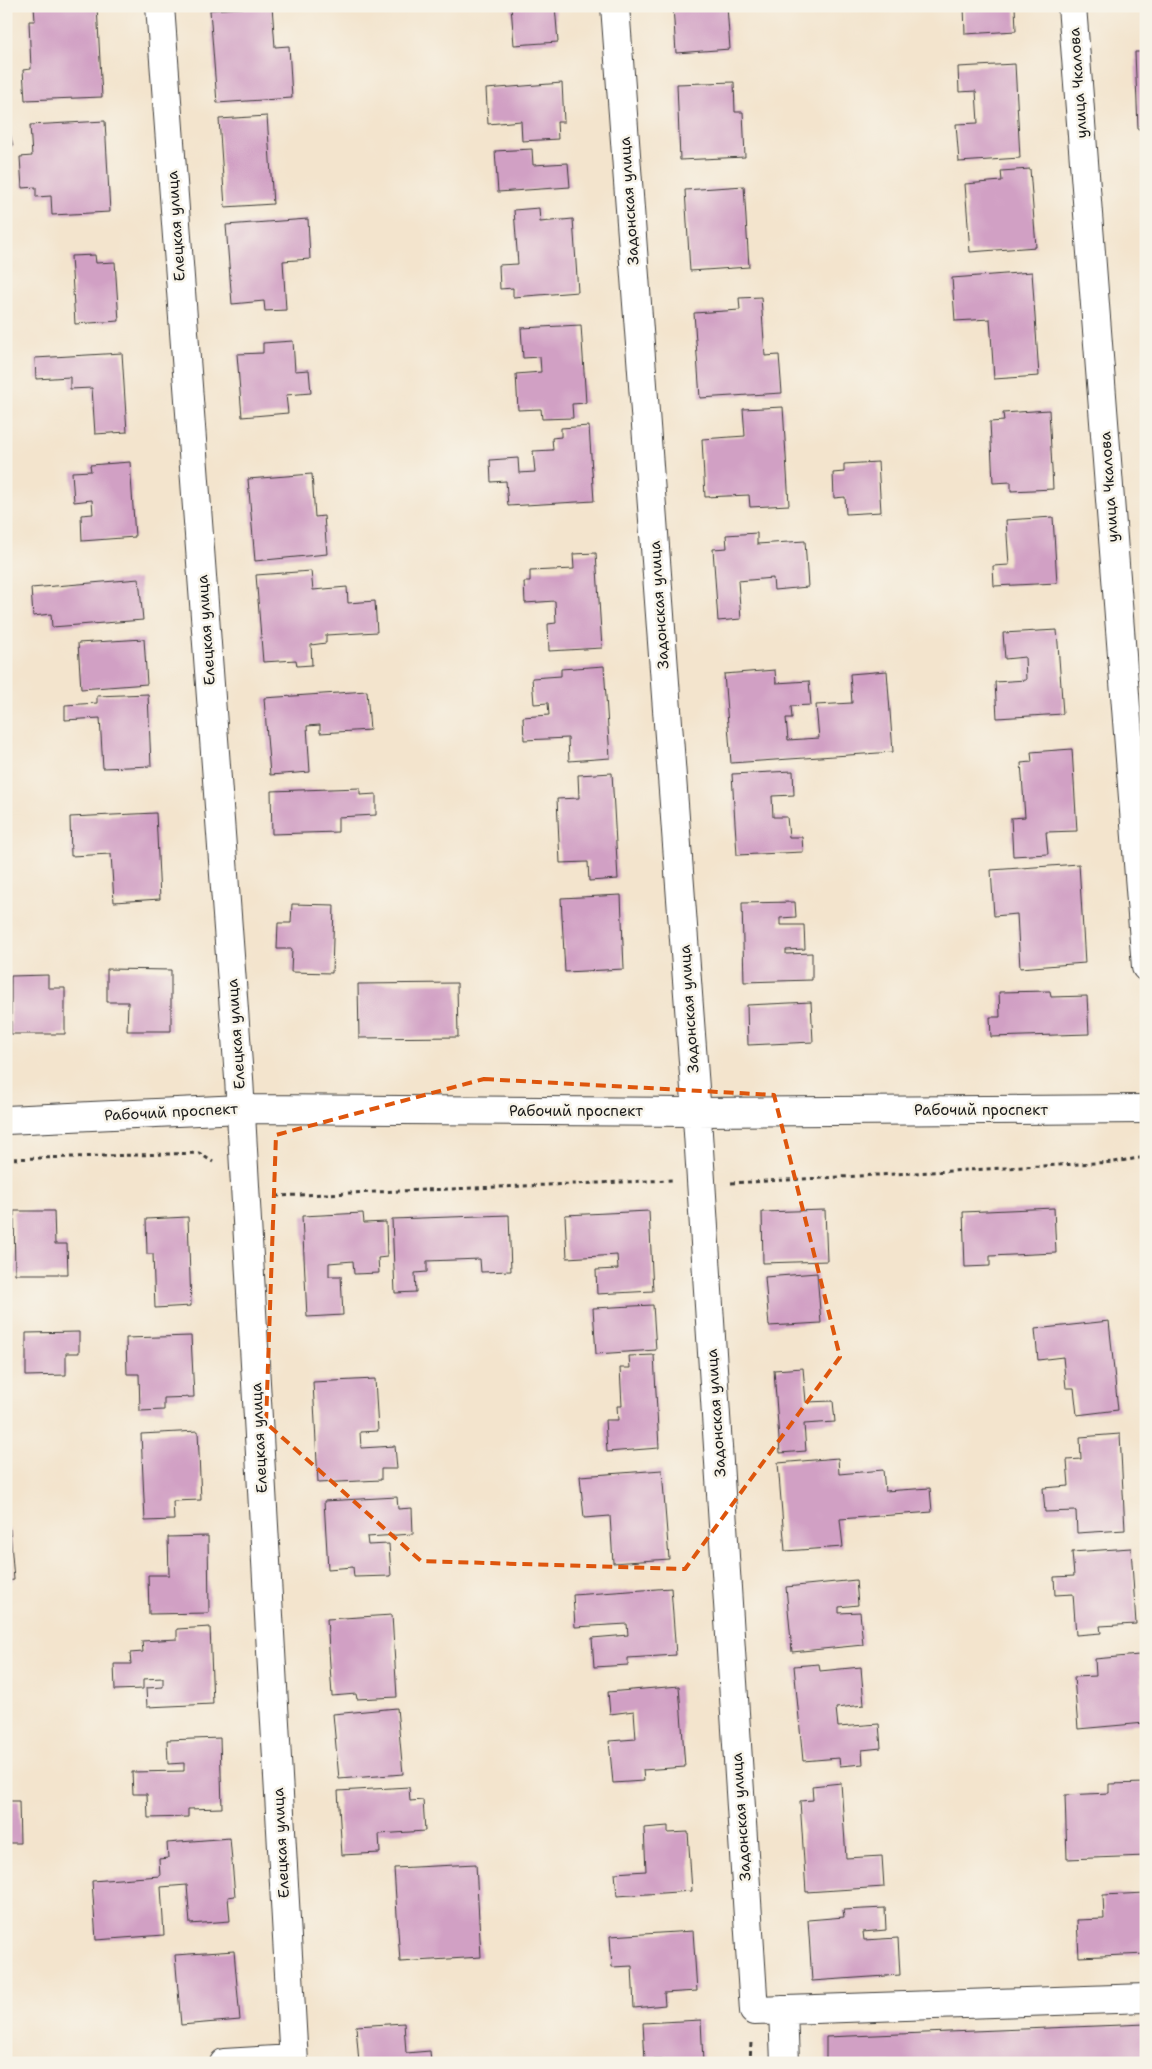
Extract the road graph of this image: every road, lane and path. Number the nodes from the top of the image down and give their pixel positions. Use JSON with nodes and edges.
{"nodes":[{"id":1,"x":160,"y":6,"type":"edge"},
{"id":2,"x":615,"y":6,"type":"edge"},
{"id":3,"x":1072,"y":6,"type":"edge"},
{"id":4,"x":1146,"y":967,"type":"edge"},
{"id":5,"x":241,"y":1109,"type":"junction"},
{"id":6,"x":1146,"y":1109,"type":"edge"},
{"id":7,"x":696,"y":1112,"type":"junction"},
{"id":8,"x":6,"y":1120,"type":"edge"},
{"id":9,"x":1146,"y":1157,"type":"edge"},
{"id":10,"x":6,"y":1159,"type":"edge"},
{"id":11,"x":701,"y":1181,"type":"junction"},
{"id":12,"x":245,"y":1183,"type":"junction"},
{"id":13,"x":1146,"y":1998,"type":"edge"},
{"id":14,"x":783,"y":2010,"type":"junction"},
{"id":15,"x":294,"y":2061,"type":"edge"},
{"id":16,"x":224,"y":2063,"type":"edge"},
{"id":17,"x":785,"y":2063,"type":"edge"}],
"edges":[{"from":1,"to":5,"type":"street","name":"Елецкая улица"},
{"from":2,"to":7,"type":"street","name":"Задонская улица"},
{"from":3,"to":4,"type":"street","name":"улица Чкалова"},
{"from":5,"to":7,"type":"street","name":"Рабочий проспект"},
{"from":5,"to":8,"type":"street","name":"Рабочий проспект"},
{"from":5,"to":12,"type":"street","name":"Елецкая улица"},
{"from":6,"to":7,"type":"street","name":"Рабочий проспект"},
{"from":7,"to":11,"type":"street","name":"Задонская улица"},
{"from":9,"to":11,"type":"path"},
{"from":10,"to":12,"type":"path"},
{"from":11,"to":12,"type":"path"},
{"from":11,"to":14,"type":"street","name":"Задонская улица"},
{"from":12,"to":15,"type":"street","name":"Елецкая улица"},
{"from":13,"to":14,"type":"street"},
{"from":14,"to":17,"type":"street"},
{"from":15,"to":16,"type":"street"}]}
